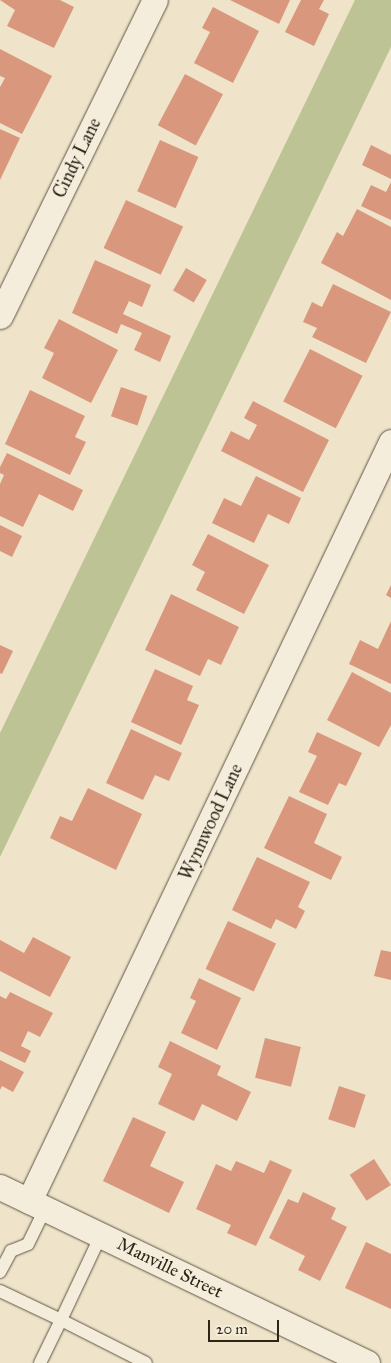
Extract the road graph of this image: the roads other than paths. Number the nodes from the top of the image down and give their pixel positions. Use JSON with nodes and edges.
{"nodes":[{"id":1,"x":155,"y":0,"type":"edge"},
{"id":2,"x":0,"y":316,"type":"edge"},
{"id":3,"x":391,"y":442,"type":"edge"},
{"id":4,"x":0,"y":1187,"type":"edge"},
{"id":5,"x":37,"y":1205,"type":"junction"},
{"id":6,"x":101,"y":1235,"type":"junction"},
{"id":7,"x":0,"y":1272,"type":"edge"},
{"id":8,"x":0,"y":1291,"type":"edge"},
{"id":9,"x":61,"y":1320,"type":"junction"},
{"id":10,"x":353,"y":1360,"type":"edge"},
{"id":11,"x":40,"y":1363,"type":"edge"},
{"id":12,"x":146,"y":1363,"type":"edge"}],
"edges":[{"from":1,"to":2,"type":"street","name":"Cindy Lane"},
{"from":3,"to":5,"type":"street","name":"Wynnwood Lane"},
{"from":4,"to":5,"type":"street","name":"Manville Street"},
{"from":5,"to":6,"type":"street","name":"Manville Street"},
{"from":5,"to":7,"type":"lane"},
{"from":6,"to":9,"type":"lane"},
{"from":6,"to":10,"type":"street","name":"Manville Street"},
{"from":8,"to":9,"type":"lane"},
{"from":9,"to":11,"type":"lane"},
{"from":9,"to":12,"type":"lane"}]}
